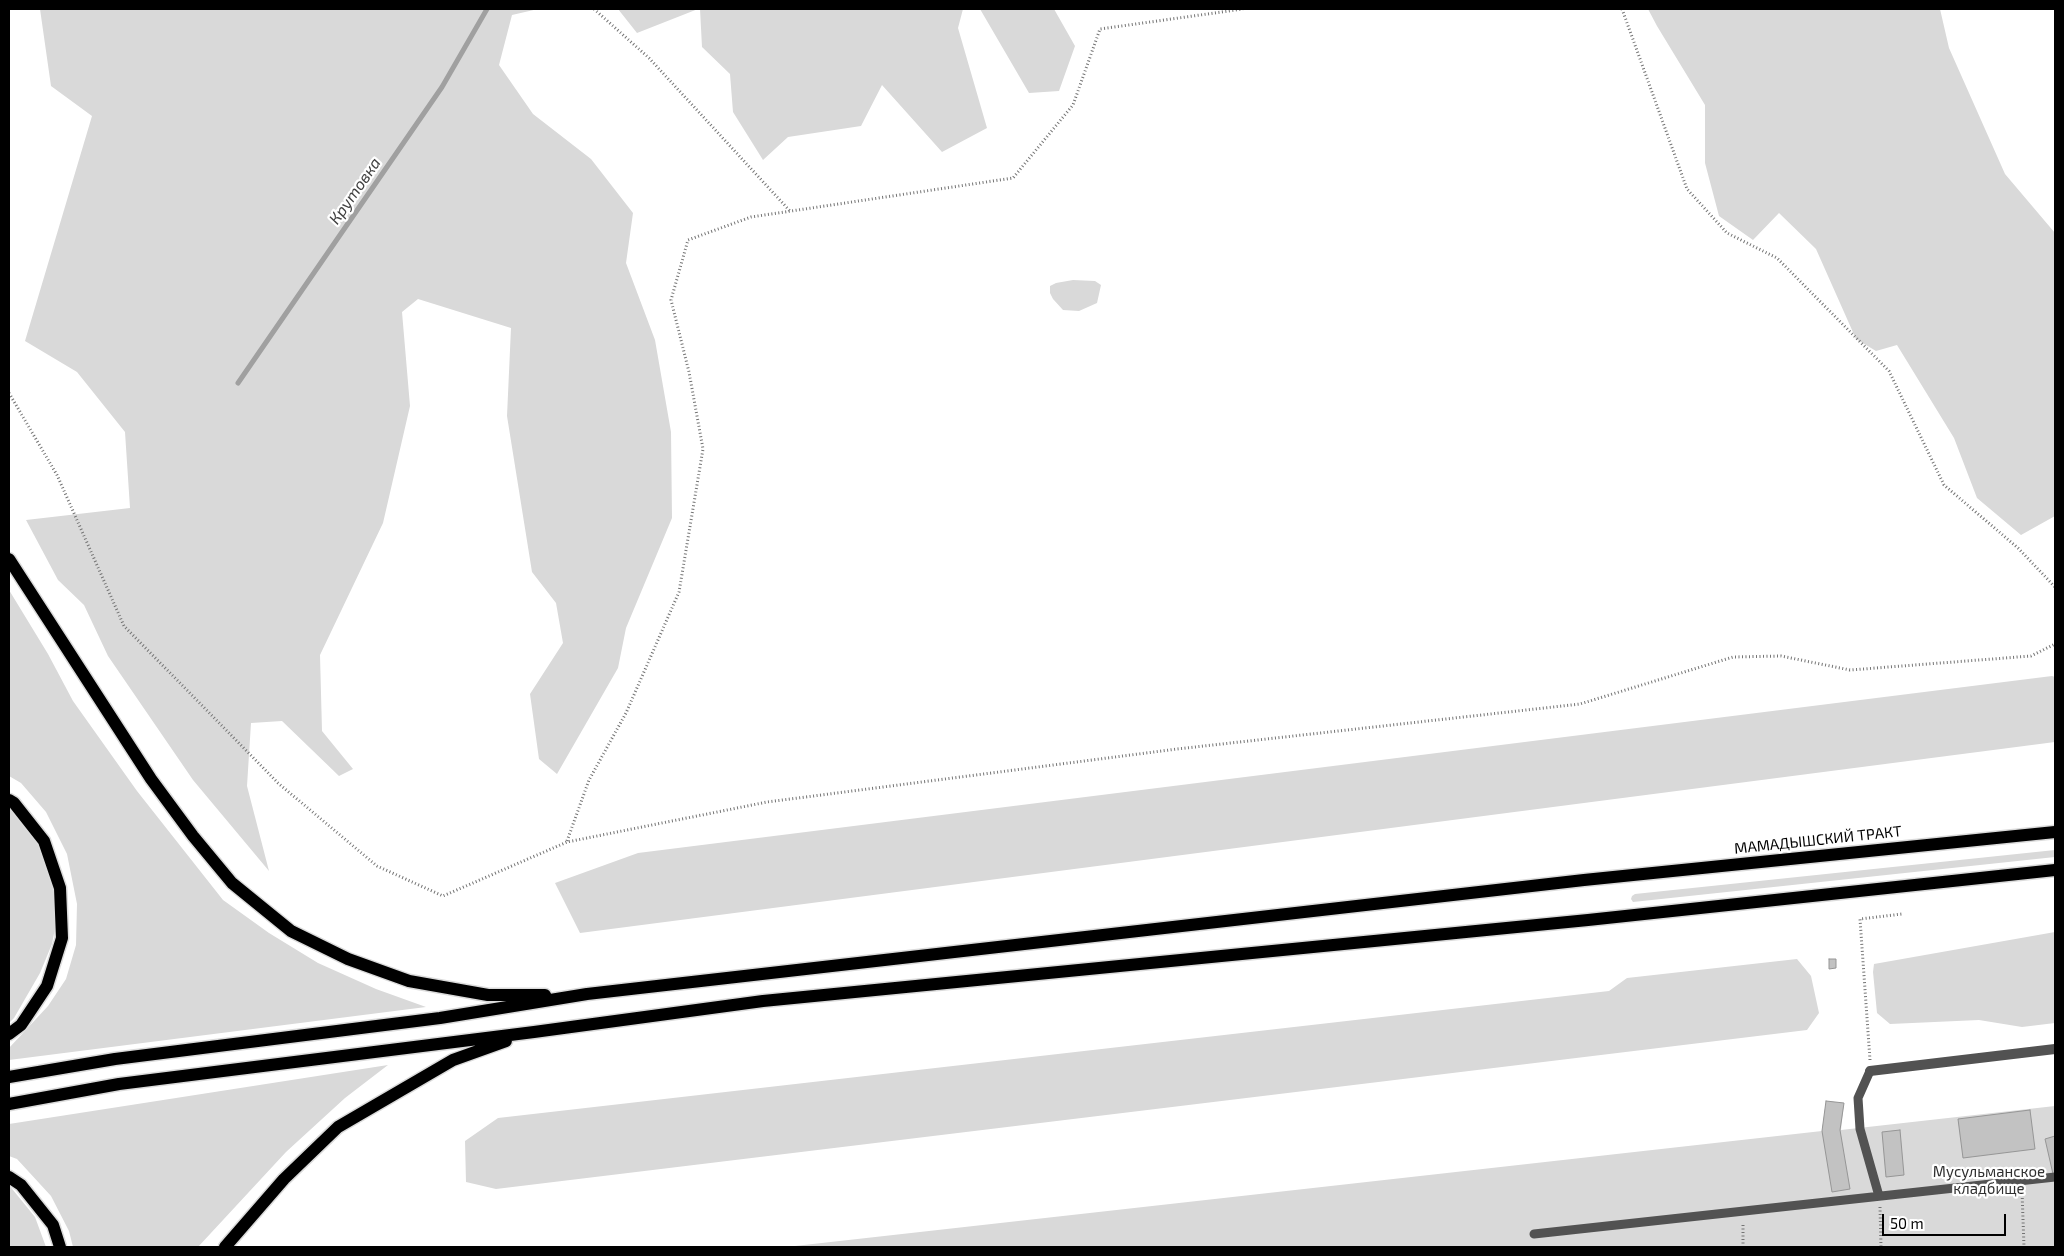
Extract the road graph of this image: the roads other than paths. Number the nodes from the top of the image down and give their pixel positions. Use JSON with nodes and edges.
{"nodes":[{"id":1,"x":9,"y":559,"type":"edge"},
{"id":2,"x":9,"y":800,"type":"edge"},
{"id":3,"x":2055,"y":832,"type":"edge"},
{"id":4,"x":2055,"y":870,"type":"edge"},
{"id":5,"x":587,"y":994,"type":"junction"},
{"id":6,"x":534,"y":1032,"type":"junction"},
{"id":7,"x":9,"y":1034,"type":"edge"},
{"id":8,"x":2055,"y":1049,"type":"edge"},
{"id":9,"x":1870,"y":1071,"type":"joint"},
{"id":10,"x":9,"y":1077,"type":"edge"},
{"id":11,"x":9,"y":1104,"type":"edge"},
{"id":12,"x":9,"y":1177,"type":"edge"},
{"id":13,"x":2055,"y":1178,"type":"edge"},
{"id":14,"x":1879,"y":1196,"type":"junction"},
{"id":15,"x":1534,"y":1234,"type":"dead end"},
{"id":16,"x":60,"y":1247,"type":"edge"},
{"id":17,"x":225,"y":1247,"type":"edge"}],
"edges":[{"from":1,"to":5,"type":"main road"},
{"from":2,"to":7,"type":"main road"},
{"from":3,"to":5,"type":"main road","name":"МАМАДЫШСКИЙ ТРАКТ"},
{"from":4,"to":6,"type":"main road"},
{"from":5,"to":10,"type":"main road"},
{"from":6,"to":11,"type":"main road"},
{"from":6,"to":17,"type":"main road"},
{"from":8,"to":9,"type":"street"},
{"from":9,"to":14,"type":"lane"},
{"from":12,"to":16,"type":"main road"},
{"from":13,"to":14,"type":"lane"},
{"from":14,"to":15,"type":"lane"}]}
